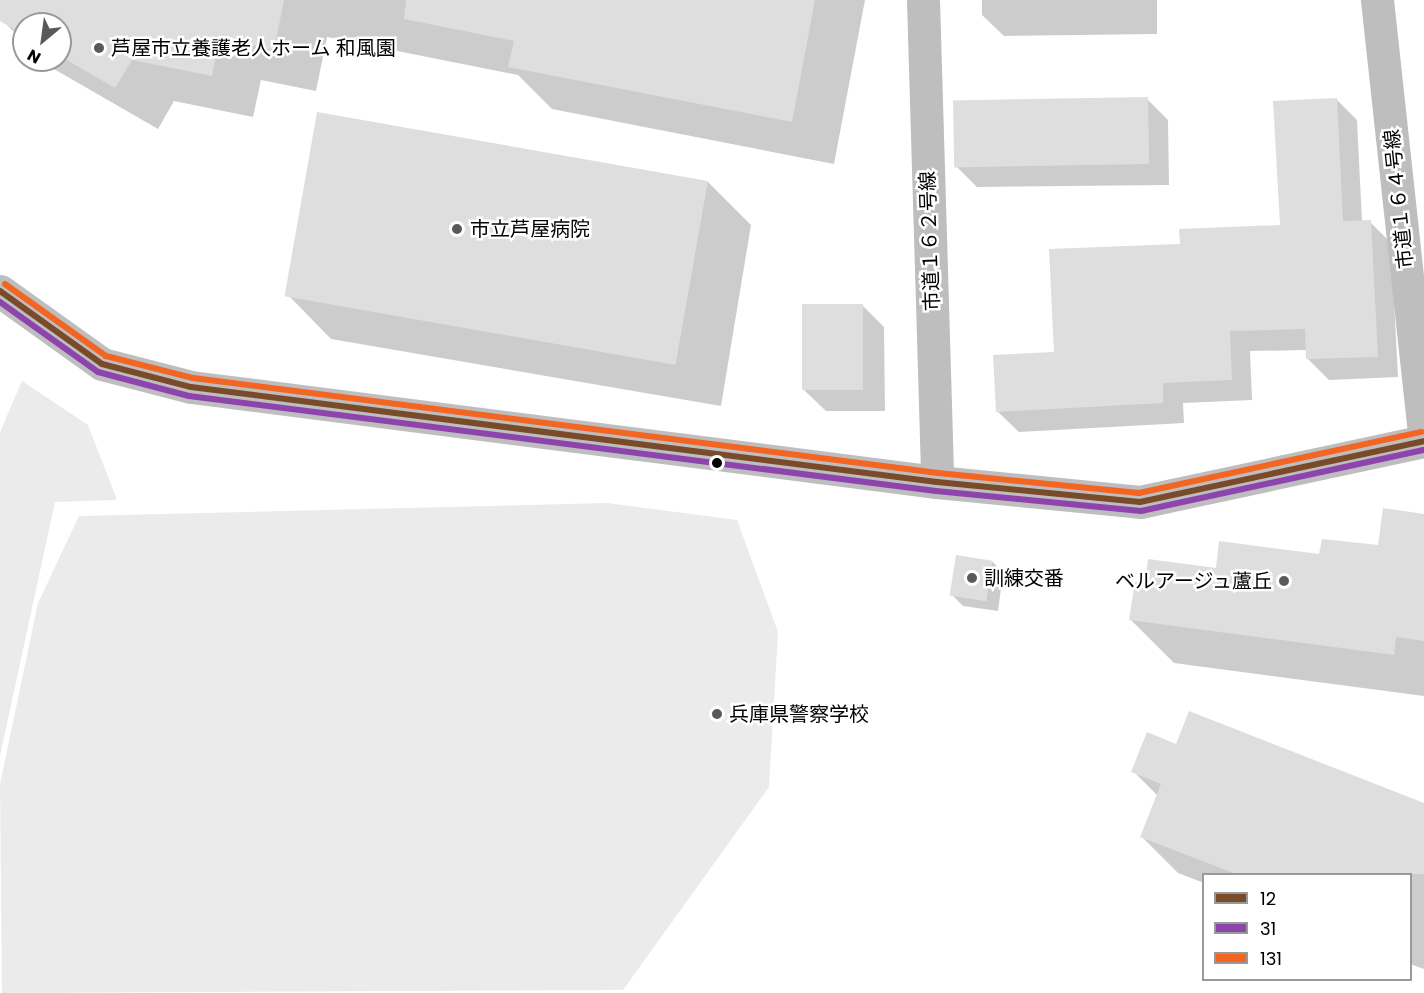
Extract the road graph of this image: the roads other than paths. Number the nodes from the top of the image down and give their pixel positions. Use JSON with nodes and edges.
{"nodes":[{"id":1,"x":923,"y":0,"type":"edge"},
{"id":2,"x":1377,"y":0,"type":"edge"},
{"id":3,"x":0,"y":291,"type":"edge"},
{"id":4,"x":1424,"y":434,"type":"edge"},
{"id":5,"x":1424,"y":441,"type":"edge"},
{"id":6,"x":937,"y":482,"type":"junction"}],
"edges":[{"from":1,"to":6,"type":"street","name":"市道１６２号線"},
{"from":2,"to":4,"type":"street","name":"市道１６４号線"},
{"from":3,"to":6,"type":"street"},
{"from":5,"to":6,"type":"street"}]}
